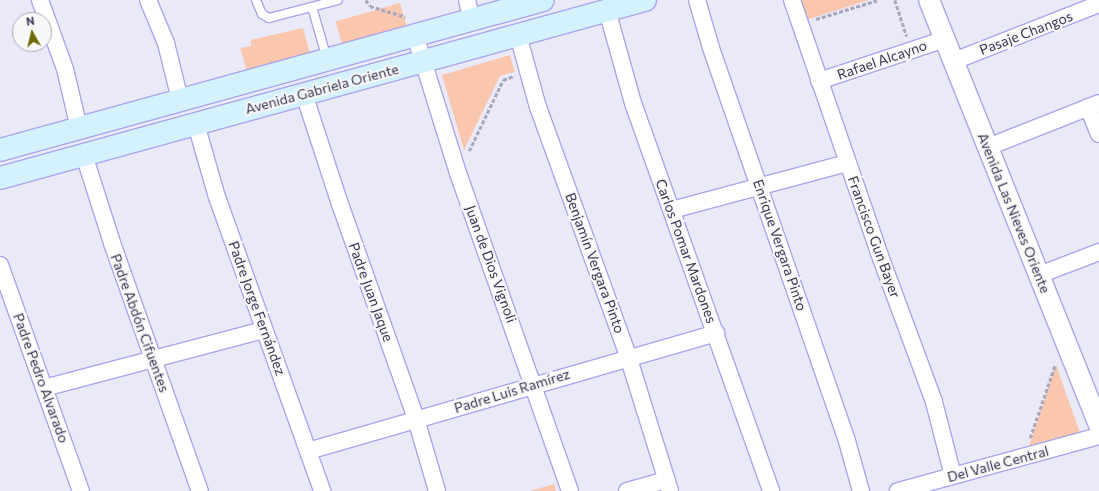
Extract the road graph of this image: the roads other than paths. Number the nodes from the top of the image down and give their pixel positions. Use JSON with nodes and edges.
{"nodes":[{"id":1,"x":40,"y":0,"type":"edge"},
{"id":2,"x":148,"y":0,"type":"edge"},
{"id":3,"x":256,"y":0,"type":"edge"},
{"id":4,"x":338,"y":0,"type":"edge"},
{"id":5,"x":543,"y":0,"type":"edge"},
{"id":6,"x":645,"y":0,"type":"edge"},
{"id":7,"x":697,"y":0,"type":"edge"},
{"id":8,"x":792,"y":0,"type":"edge"},
{"id":9,"x":930,"y":0,"type":"edge"},
{"id":10,"x":1099,"y":4,"type":"edge"},
{"id":11,"x":312,"y":7,"type":"junction"},
{"id":12,"x":469,"y":10,"type":"edge"},
{"id":13,"x":607,"y":10,"type":"junction"},
{"id":14,"x":413,"y":27,"type":"junction"},
{"id":15,"x":518,"y":35,"type":"junction"},
{"id":16,"x":945,"y":39,"type":"junction"},
{"id":17,"x":327,"y":60,"type":"junction"},
{"id":18,"x":423,"y":61,"type":"junction"},
{"id":19,"x":954,"y":61,"type":"junction"},
{"id":20,"x":819,"y":82,"type":"junction"},
{"id":21,"x":304,"y":94,"type":"junction"},
{"id":22,"x":180,"y":100,"type":"junction"},
{"id":23,"x":1094,"y":105,"type":"edge"},
{"id":24,"x":196,"y":124,"type":"junction"},
{"id":25,"x":80,"y":128,"type":"junction"},
{"id":26,"x":1099,"y":134,"type":"edge"},
{"id":27,"x":988,"y":147,"type":"junction"},
{"id":28,"x":0,"y":150,"type":"edge"},
{"id":29,"x":84,"y":155,"type":"junction"},
{"id":30,"x":848,"y":164,"type":"junction"},
{"id":31,"x":0,"y":178,"type":"edge"},
{"id":32,"x":760,"y":186,"type":"junction"},
{"id":33,"x":672,"y":210,"type":"junction"},
{"id":34,"x":1099,"y":252,"type":"edge"},
{"id":35,"x":0,"y":265,"type":"edge"},
{"id":36,"x":1039,"y":275,"type":"junction"},
{"id":37,"x":263,"y":330,"type":"junction"},
{"id":38,"x":716,"y":333,"type":"junction"},
{"id":39,"x":628,"y":356,"type":"junction"},
{"id":40,"x":153,"y":359,"type":"junction"},
{"id":41,"x":534,"y":384,"type":"junction"},
{"id":42,"x":44,"y":388,"type":"junction"},
{"id":43,"x":416,"y":419,"type":"junction"},
{"id":44,"x":1099,"y":425,"type":"edge"},
{"id":45,"x":1099,"y":436,"type":"edge"},
{"id":46,"x":308,"y":450,"type":"junction"},
{"id":47,"x":953,"y":476,"type":"junction"},
{"id":48,"x":668,"y":485,"type":"edge"},
{"id":49,"x":81,"y":491,"type":"edge"},
{"id":50,"x":200,"y":491,"type":"edge"},
{"id":51,"x":322,"y":491,"type":"edge"},
{"id":52,"x":437,"y":491,"type":"edge"},
{"id":53,"x":570,"y":491,"type":"edge"},
{"id":54,"x":627,"y":491,"type":"edge"},
{"id":55,"x":771,"y":491,"type":"edge"},
{"id":56,"x":861,"y":491,"type":"edge"},
{"id":57,"x":898,"y":491,"type":"edge"}],
"edges":[{"from":1,"to":25,"type":"street"},
{"from":2,"to":22,"type":"street"},
{"from":3,"to":11,"type":"lane"},
{"from":4,"to":11,"type":"lane"},
{"from":5,"to":12,"type":"main road","name":"Avenida Gabriela Oriente"},
{"from":6,"to":13,"type":"main road","name":"Avenida Gabriela Oriente"},
{"from":7,"to":32,"type":"street","name":"Enrique Vergara Pinto"},
{"from":8,"to":20,"type":"street","name":"Francisco Gun Bayer"},
{"from":9,"to":16,"type":"street","name":"Avenida Las Nieves Oriente"},
{"from":10,"to":19,"type":"street","name":"Pasaje Changos"},
{"from":11,"to":17,"type":"lane"},
{"from":12,"to":14,"type":"main road","name":"Avenida Gabriela Oriente"},
{"from":13,"to":15,"type":"main road","name":"Avenida Gabriela Oriente"},
{"from":13,"to":33,"type":"street","name":"Carlos Pomar Mardones"},
{"from":14,"to":17,"type":"main road","name":"Avenida Gabriela Oriente"},
{"from":14,"to":18,"type":"street","name":"Juan de Dios Vignoli"},
{"from":15,"to":18,"type":"main road","name":"Avenida Gabriela Oriente"},
{"from":15,"to":39,"type":"street","name":"Benjamín Vergara Pinto"},
{"from":16,"to":19,"type":"street","name":"Avenida Las Nieves Oriente"},
{"from":16,"to":20,"type":"street","name":"Rafael Alcayno"},
{"from":17,"to":22,"type":"main road","name":"Avenida Gabriela Oriente"},
{"from":18,"to":21,"type":"main road","name":"Avenida Gabriela Oriente"},
{"from":18,"to":41,"type":"street","name":"Juan de Dios Vignoli"},
{"from":19,"to":27,"type":"street","name":"Avenida Las Nieves Oriente"},
{"from":20,"to":30,"type":"street","name":"Francisco Gun Bayer"},
{"from":21,"to":24,"type":"main road","name":"Avenida Gabriela Oriente"},
{"from":21,"to":43,"type":"street","name":"Padre Juan Jaque"},
{"from":22,"to":25,"type":"main road","name":"Avenida Gabriela Oriente"},
{"from":23,"to":26,"type":"street"},
{"from":23,"to":27,"type":"street"},
{"from":24,"to":29,"type":"main road","name":"Avenida Gabriela Oriente"},
{"from":24,"to":37,"type":"street","name":"Padre Jorge Fernández"},
{"from":25,"to":28,"type":"main road","name":"Avenida Gabriela Oriente"},
{"from":27,"to":36,"type":"street","name":"Avenida Las Nieves Oriente"},
{"from":29,"to":31,"type":"main road","name":"Avenida Gabriela Oriente"},
{"from":29,"to":40,"type":"street","name":"Padre Abdón Cifuentes"},
{"from":30,"to":32,"type":"street"},
{"from":30,"to":47,"type":"street","name":"Francisco Gun Bayer"},
{"from":32,"to":33,"type":"street"},
{"from":32,"to":56,"type":"street","name":"Enrique Vergara Pinto"},
{"from":33,"to":38,"type":"street","name":"Carlos Pomar Mardones"},
{"from":34,"to":36,"type":"street"},
{"from":35,"to":42,"type":"street","name":"Padre Pedro Alvarado"},
{"from":36,"to":44,"type":"street","name":"Avenida Las Nieves Oriente"},
{"from":37,"to":40,"type":"street"},
{"from":37,"to":46,"type":"street","name":"Padre Jorge Fernández"},
{"from":38,"to":39,"type":"street","name":"Padre Luis Ramírez"},
{"from":38,"to":55,"type":"street","name":"Carlos Pomar Mardones"},
{"from":39,"to":41,"type":"street","name":"Padre Luis Ramírez"},
{"from":39,"to":48,"type":"street","name":"Benjamín Vergara Pinto"},
{"from":40,"to":42,"type":"street"},
{"from":40,"to":50,"type":"street","name":"Padre Abdón Cifuentes"},
{"from":41,"to":43,"type":"street","name":"Padre Luis Ramírez"},
{"from":41,"to":53,"type":"street","name":"Juan de Dios Vignoli"},
{"from":42,"to":49,"type":"street","name":"Padre Pedro Alvarado"},
{"from":43,"to":46,"type":"street","name":"Padre Luis Ramírez"},
{"from":43,"to":52,"type":"street","name":"Padre Juan Jaque"},
{"from":45,"to":47,"type":"street","name":"Del Valle Central"},
{"from":46,"to":51,"type":"street","name":"Padre Jorge Fernández"},
{"from":47,"to":57,"type":"street","name":"Del Valle Central"},
{"from":48,"to":54,"type":"street"}]}
